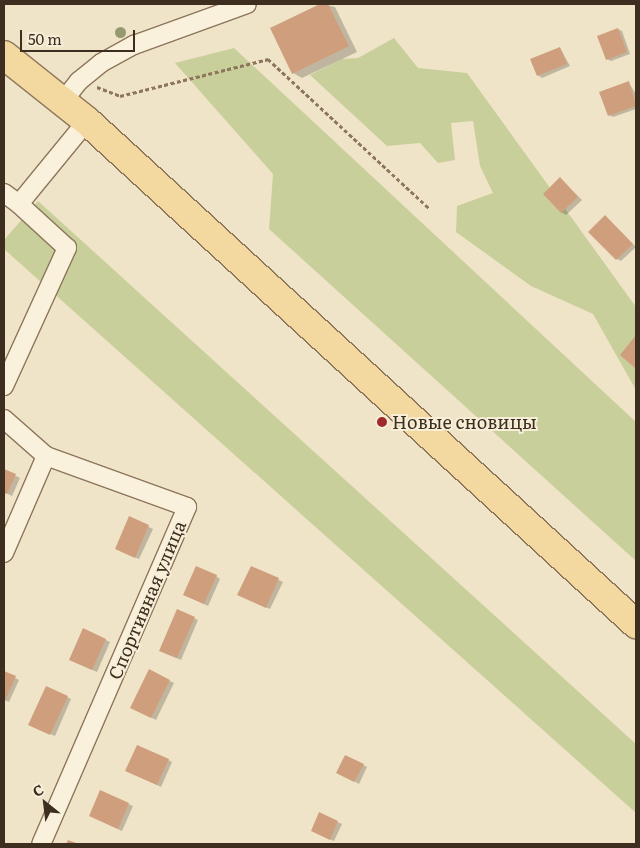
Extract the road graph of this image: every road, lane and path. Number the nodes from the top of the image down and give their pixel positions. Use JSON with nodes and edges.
{"nodes":[{"id":1,"x":247,"y":4,"type":"edge"},
{"id":2,"x":4,"y":55,"type":"edge"},
{"id":3,"x":71,"y":91,"type":"junction"},
{"id":4,"x":87,"y":120,"type":"junction"},
{"id":5,"x":4,"y":193,"type":"edge"},
{"id":6,"x":19,"y":204,"type":"junction"},
{"id":7,"x":429,"y":208,"type":"dead end"},
{"id":8,"x":4,"y":386,"type":"edge"},
{"id":9,"x":4,"y":419,"type":"edge"},
{"id":10,"x":46,"y":456,"type":"junction"},
{"id":11,"x":4,"y":553,"type":"edge"},
{"id":12,"x":636,"y":624,"type":"edge"},
{"id":13,"x":41,"y":844,"type":"edge"}],
"edges":[{"from":1,"to":3,"type":"street"},
{"from":2,"to":3,"type":"main road"},
{"from":3,"to":4,"type":"main road"},
{"from":3,"to":7,"type":"path"},
{"from":4,"to":6,"type":"street"},
{"from":4,"to":12,"type":"main road"},
{"from":5,"to":6,"type":"street"},
{"from":6,"to":8,"type":"street"},
{"from":9,"to":10,"type":"street"},
{"from":10,"to":11,"type":"street"},
{"from":10,"to":13,"type":"street","name":"Спортивная улица"}]}
